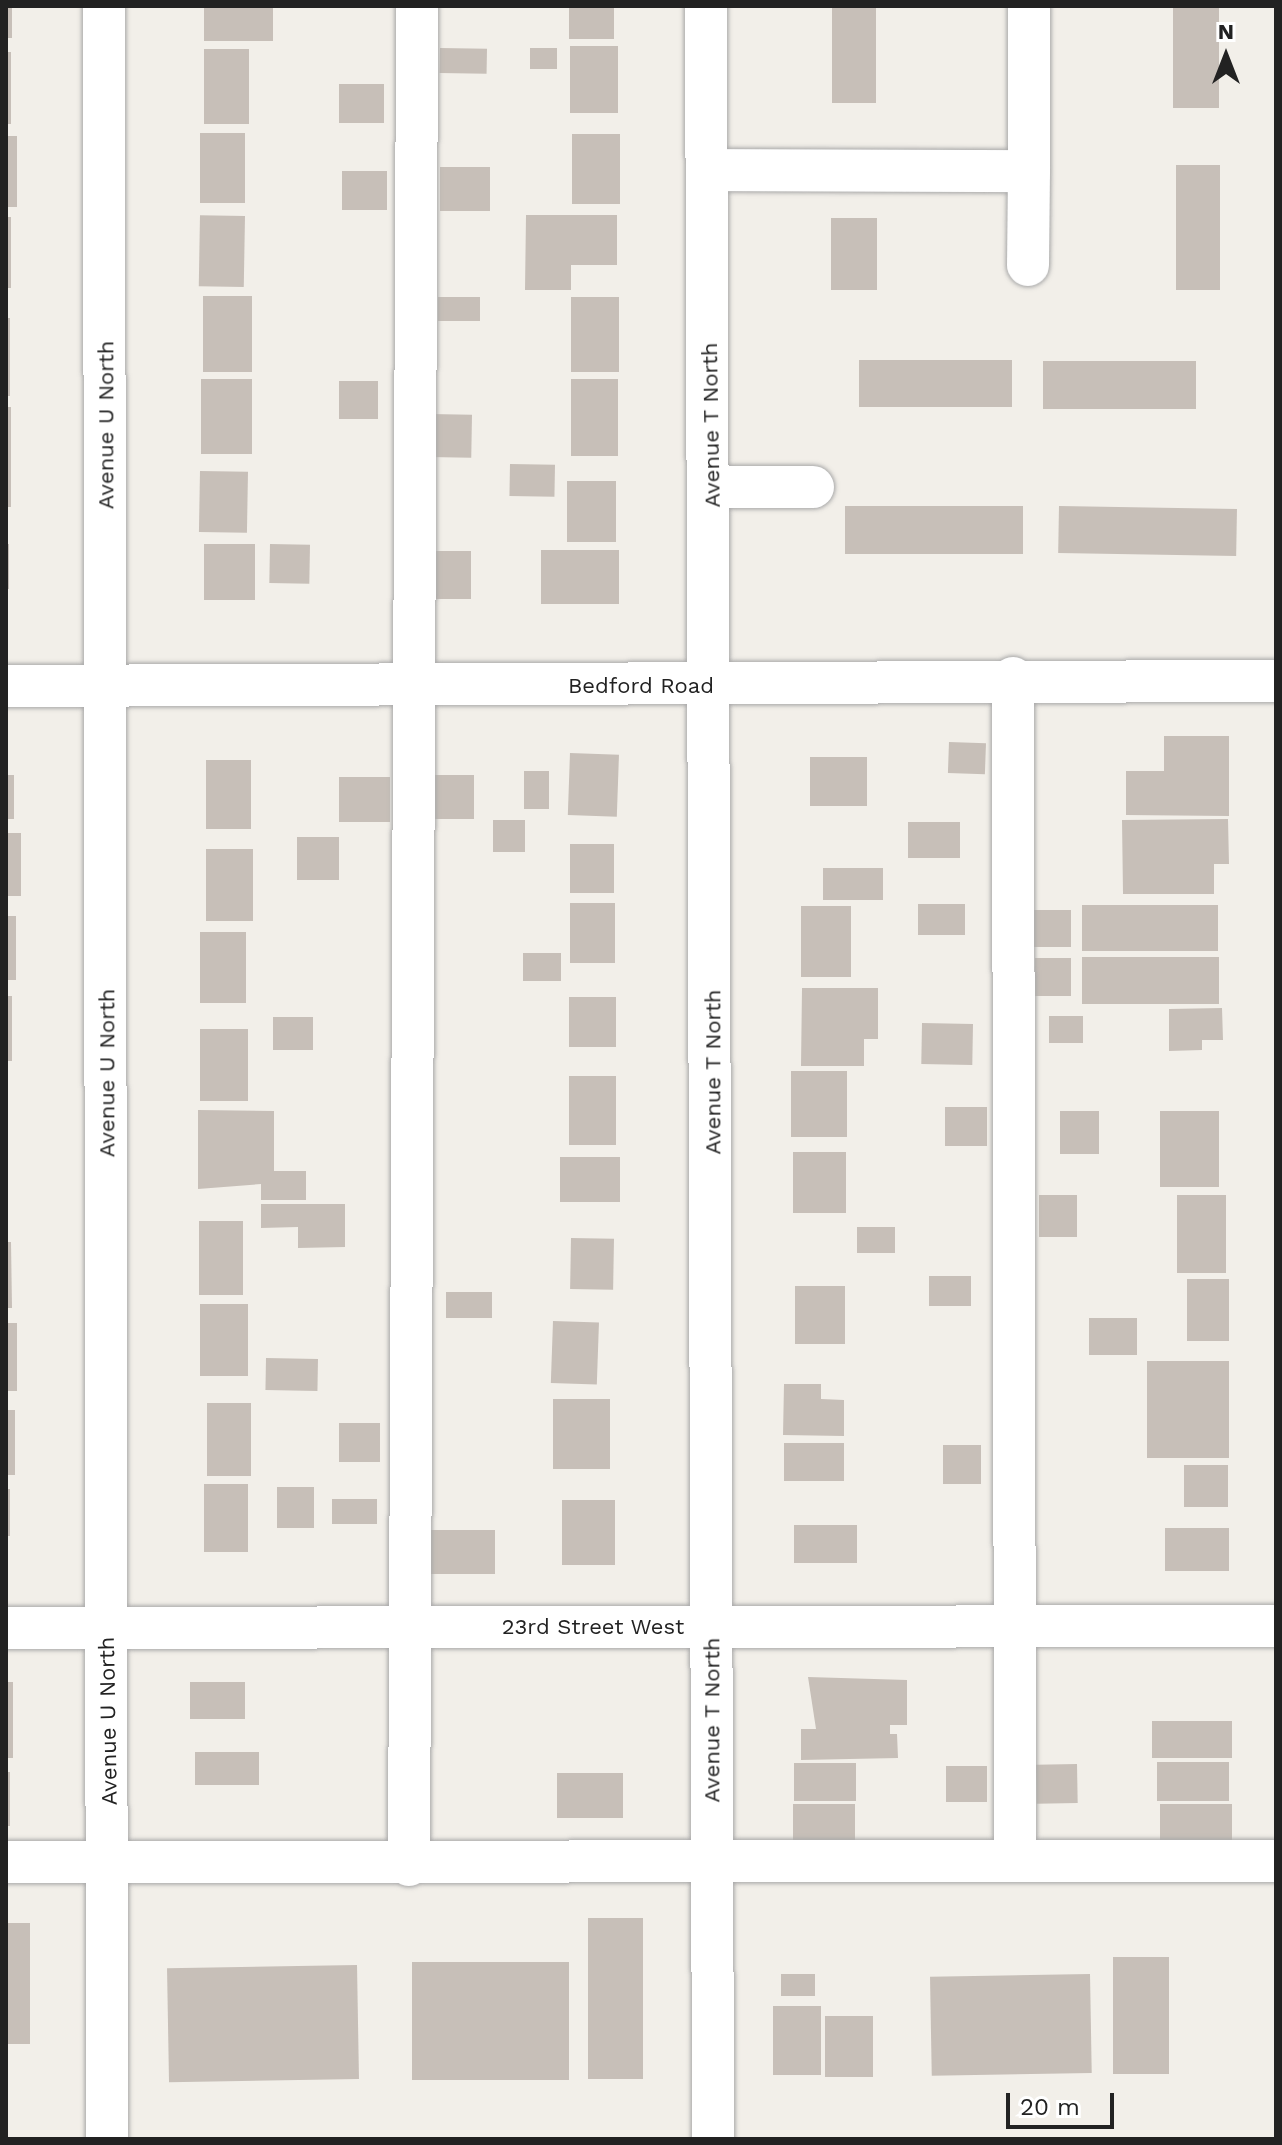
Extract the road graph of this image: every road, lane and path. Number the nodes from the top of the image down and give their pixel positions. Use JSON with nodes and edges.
{"nodes":[{"id":1,"x":104,"y":6,"type":"edge"},
{"id":2,"x":417,"y":6,"type":"edge"},
{"id":3,"x":706,"y":6,"type":"edge"},
{"id":4,"x":1029,"y":6,"type":"edge"},
{"id":5,"x":708,"y":170,"type":"junction"},
{"id":6,"x":1029,"y":171,"type":"junction"},
{"id":7,"x":1028,"y":265,"type":"dead end"},
{"id":8,"x":711,"y":487,"type":"junction"},
{"id":9,"x":813,"y":487,"type":"dead end"},
{"id":10,"x":1013,"y":678,"type":"junction"},
{"id":11,"x":1276,"y":681,"type":"edge"},
{"id":12,"x":713,"y":685,"type":"junction"},
{"id":13,"x":6,"y":686,"type":"edge"},
{"id":14,"x":107,"y":686,"type":"junction"},
{"id":15,"x":412,"y":686,"type":"junction"},
{"id":16,"x":1015,"y":1626,"type":"junction"},
{"id":17,"x":1276,"y":1626,"type":"edge"},
{"id":18,"x":413,"y":1627,"type":"junction"},
{"id":19,"x":713,"y":1627,"type":"junction"},
{"id":20,"x":6,"y":1628,"type":"edge"},
{"id":21,"x":108,"y":1629,"type":"junction"},
{"id":22,"x":1015,"y":1858,"type":"junction"},
{"id":23,"x":1276,"y":1861,"type":"edge"},
{"id":24,"x":6,"y":1862,"type":"edge"},
{"id":25,"x":110,"y":1863,"type":"junction"},
{"id":26,"x":711,"y":1863,"type":"junction"},
{"id":27,"x":409,"y":1865,"type":"junction"},
{"id":28,"x":107,"y":2139,"type":"edge"},
{"id":29,"x":713,"y":2139,"type":"edge"}],
"edges":[{"from":1,"to":14,"type":"street","name":"Avenue U North"},
{"from":2,"to":15,"type":"street"},
{"from":3,"to":5,"type":"street","name":"Avenue T North"},
{"from":4,"to":6,"type":"street"},
{"from":5,"to":6,"type":"street"},
{"from":5,"to":8,"type":"street","name":"Avenue T North"},
{"from":6,"to":7,"type":"street"},
{"from":8,"to":9,"type":"street"},
{"from":8,"to":12,"type":"street","name":"Avenue T North"},
{"from":10,"to":11,"type":"street","name":"Bedford Road"},
{"from":10,"to":12,"type":"street","name":"Bedford Road"},
{"from":10,"to":16,"type":"street"},
{"from":12,"to":15,"type":"street","name":"Bedford Road"},
{"from":12,"to":19,"type":"street","name":"Avenue T North"},
{"from":13,"to":14,"type":"street","name":"Bedford Road"},
{"from":14,"to":15,"type":"street","name":"Bedford Road"},
{"from":14,"to":21,"type":"street","name":"Avenue U North"},
{"from":15,"to":18,"type":"street"},
{"from":16,"to":17,"type":"street","name":"23rd Street West"},
{"from":16,"to":19,"type":"street","name":"23rd Street West"},
{"from":16,"to":22,"type":"street"},
{"from":18,"to":19,"type":"street","name":"23rd Street West"},
{"from":18,"to":21,"type":"street","name":"23rd Street West"},
{"from":18,"to":27,"type":"street"},
{"from":19,"to":26,"type":"street","name":"Avenue T North"},
{"from":20,"to":21,"type":"street","name":"23rd Street West"},
{"from":21,"to":25,"type":"street","name":"Avenue U North"},
{"from":22,"to":23,"type":"street"},
{"from":22,"to":26,"type":"street"},
{"from":24,"to":25,"type":"street"},
{"from":25,"to":27,"type":"street"},
{"from":25,"to":28,"type":"street","name":"Avenue U North"},
{"from":26,"to":27,"type":"street"},
{"from":26,"to":29,"type":"street","name":"Avenue T North"}]}
